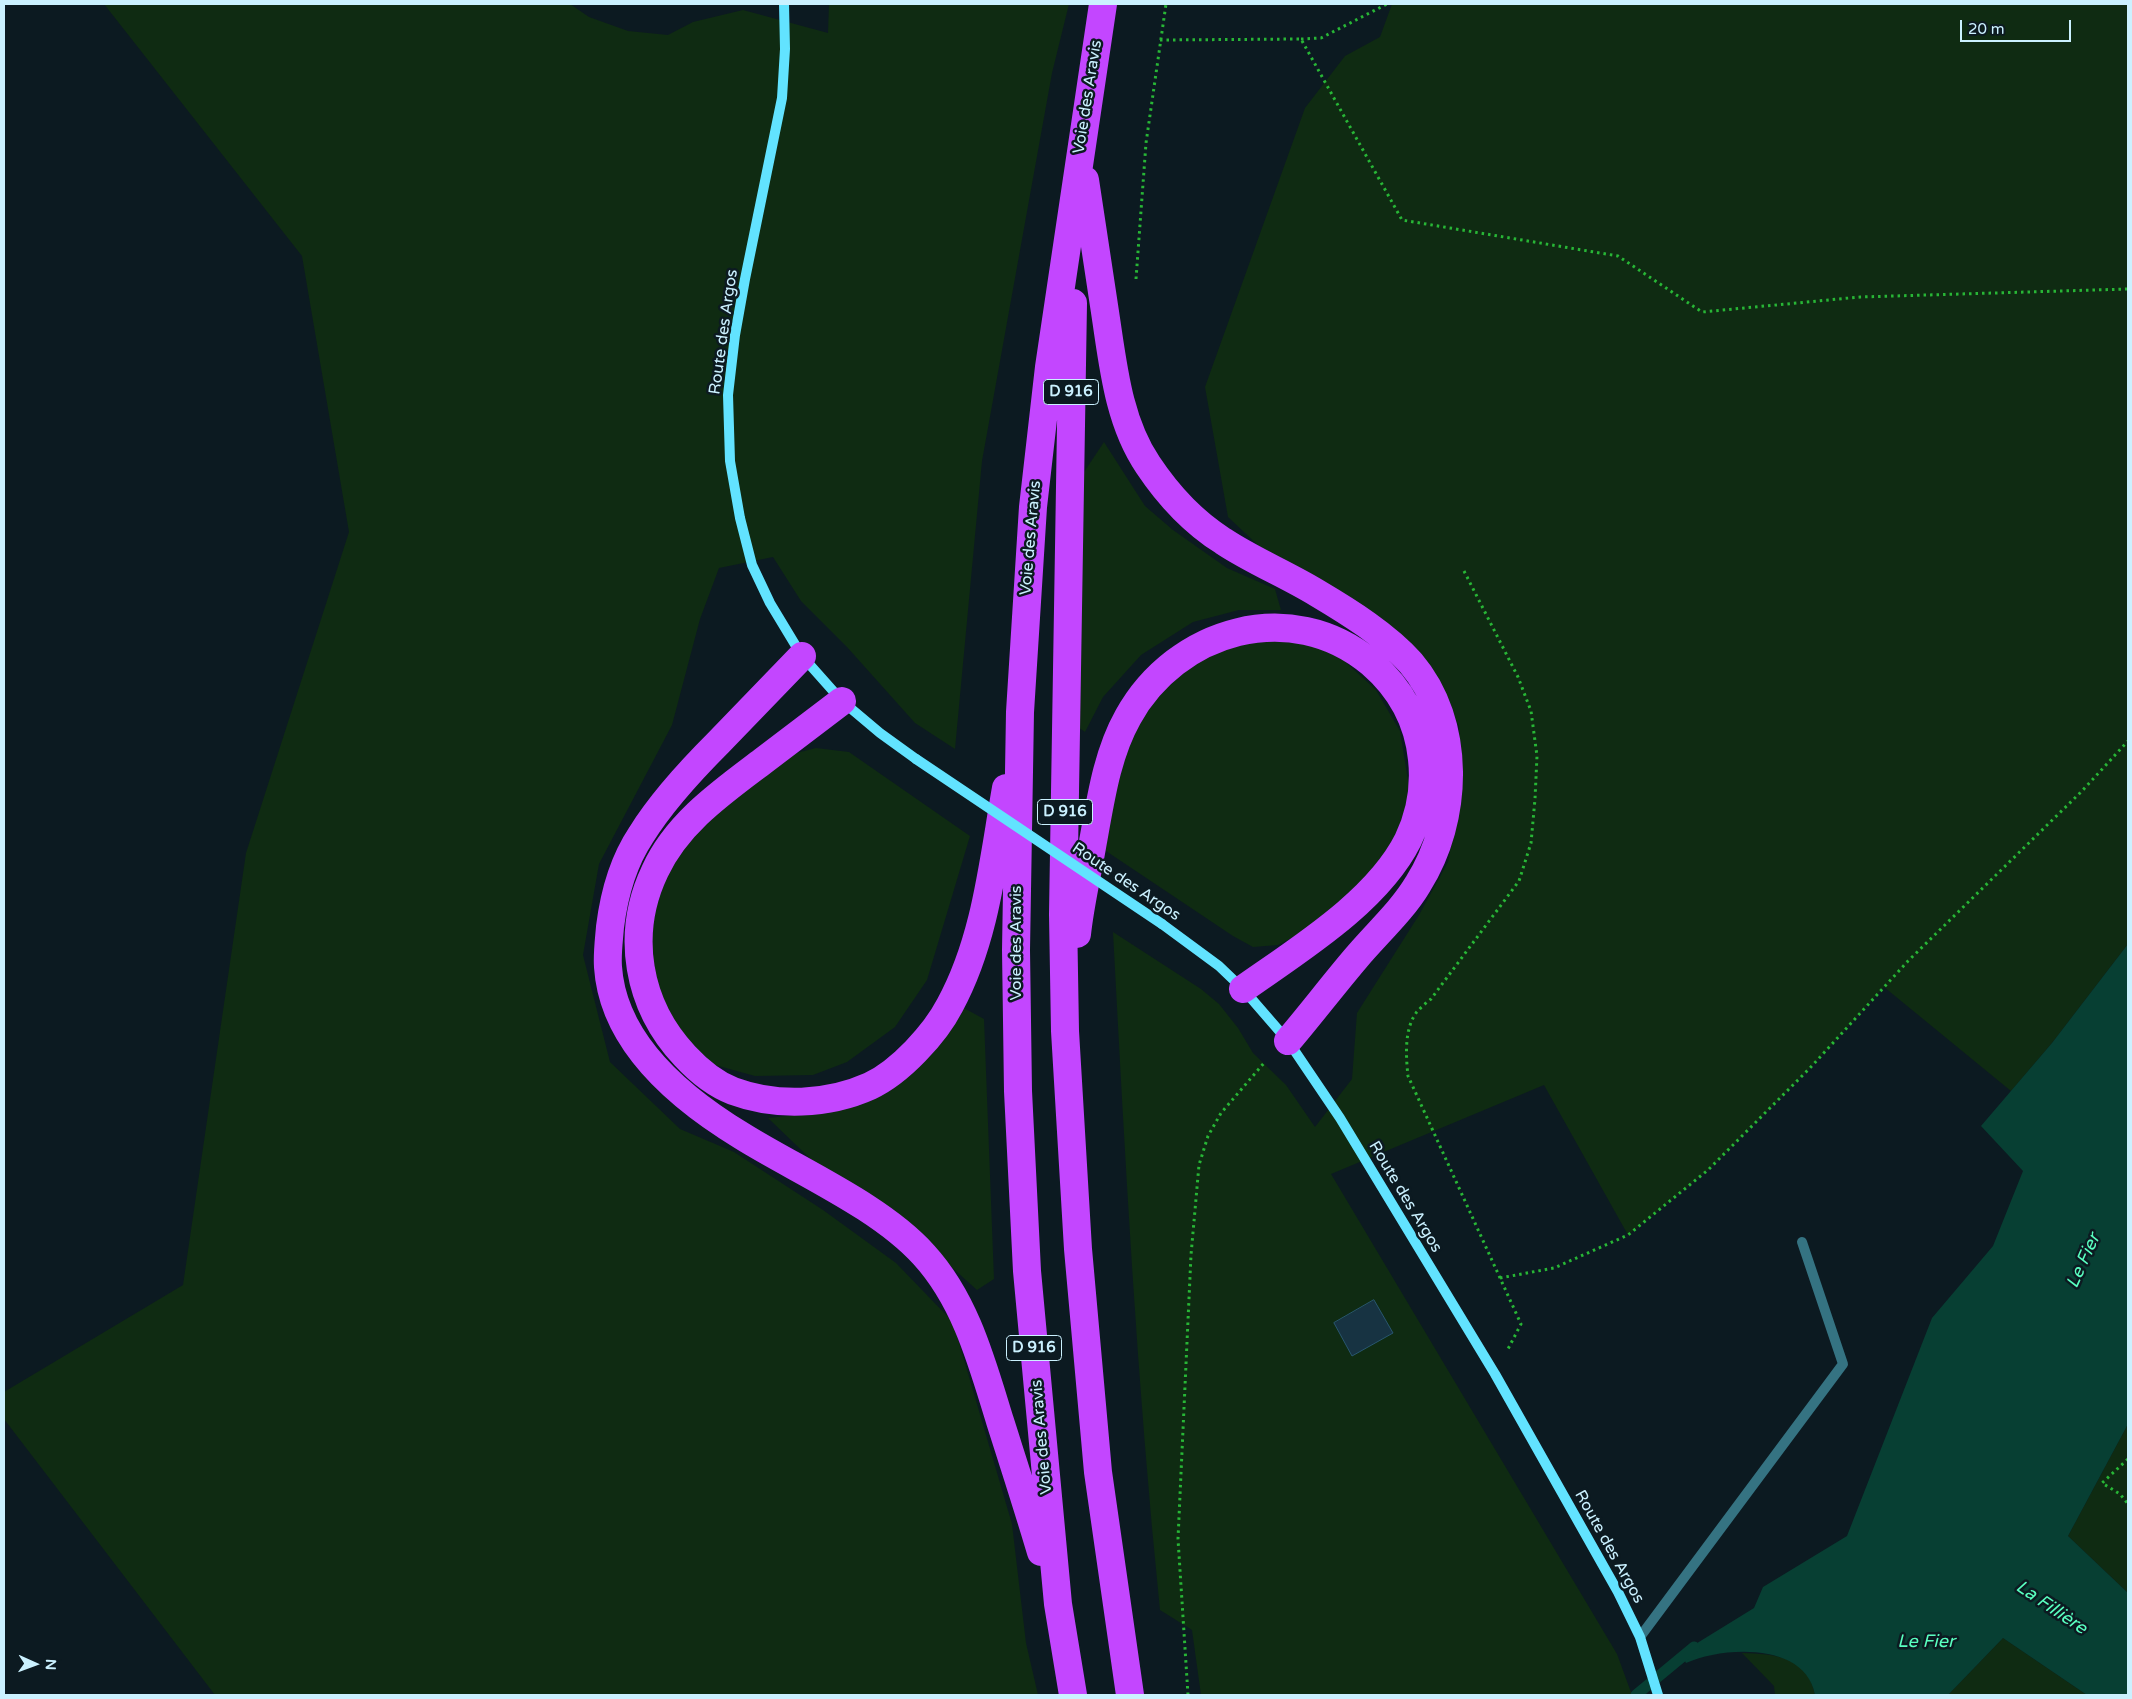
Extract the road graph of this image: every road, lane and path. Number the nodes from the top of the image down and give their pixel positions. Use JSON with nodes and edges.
{"nodes":[{"id":1,"x":784,"y":4,"type":"edge"},
{"id":2,"x":1103,"y":4,"type":"edge"},
{"id":3,"x":1166,"y":4,"type":"edge"},
{"id":4,"x":1387,"y":4,"type":"edge"},
{"id":5,"x":1301,"y":39,"type":"junction"},
{"id":6,"x":1160,"y":40,"type":"junction"},
{"id":7,"x":1080,"y":149,"type":"junction"},
{"id":8,"x":1075,"y":190,"type":"junction"},
{"id":9,"x":1136,"y":283,"type":"dead end"},
{"id":10,"x":2128,"y":288,"type":"edge"},
{"id":11,"x":1464,"y":571,"type":"dead end"},
{"id":12,"x":802,"y":656,"type":"junction"},
{"id":13,"x":842,"y":701,"type":"junction"},
{"id":14,"x":1020,"y":712,"type":"junction"},
{"id":15,"x":2128,"y":741,"type":"edge"},
{"id":16,"x":1243,"y":989,"type":"junction"},
{"id":17,"x":1065,"y":1030,"type":"junction"},
{"id":18,"x":1288,"y":1041,"type":"junction"},
{"id":19,"x":1802,"y":1242,"type":"dead end"},
{"id":20,"x":1500,"y":1278,"type":"junction"},
{"id":21,"x":1495,"y":1374,"type":"junction"},
{"id":22,"x":2128,"y":1459,"type":"edge"},
{"id":23,"x":2128,"y":1504,"type":"edge"},
{"id":24,"x":1058,"y":1604,"type":"junction"},
{"id":25,"x":1640,"y":1637,"type":"junction"},
{"id":26,"x":1072,"y":1695,"type":"edge"},
{"id":27,"x":1130,"y":1695,"type":"edge"},
{"id":28,"x":1188,"y":1695,"type":"edge"},
{"id":29,"x":1658,"y":1695,"type":"edge"}],
"edges":[{"from":1,"to":12,"type":"street","name":"Route des Argos"},
{"from":2,"to":7,"type":"highway","name":"Voie des Aravis","number":"D 916"},
{"from":3,"to":6,"type":"path"},
{"from":4,"to":5,"type":"path"},
{"from":5,"to":6,"type":"path"},
{"from":5,"to":10,"type":"path"},
{"from":6,"to":9,"type":"path"},
{"from":7,"to":8,"type":"highway","name":"Voie des Aravis","number":"D 916"},
{"from":7,"to":18,"type":"highway"},
{"from":8,"to":14,"type":"highway","name":"Voie des Aravis","number":"D 916"},
{"from":8,"to":17,"type":"highway","name":"Voie des Aravis","number":"D 916"},
{"from":11,"to":20,"type":"path"},
{"from":12,"to":13,"type":"street","name":"Route des Argos"},
{"from":12,"to":24,"type":"highway"},
{"from":13,"to":14,"type":"highway"},
{"from":13,"to":16,"type":"street","name":"Route des Argos","bridge":true},
{"from":14,"to":24,"type":"highway","name":"Voie des Aravis","number":"D 916"},
{"from":15,"to":20,"type":"path"},
{"from":16,"to":17,"type":"highway"},
{"from":16,"to":18,"type":"street","name":"Route des Argos"},
{"from":17,"to":27,"type":"highway","name":"Voie des Aravis","number":"D 916"},
{"from":18,"to":21,"type":"street","name":"Route des Argos"},
{"from":18,"to":28,"type":"path"},
{"from":19,"to":25,"type":"lane"},
{"from":20,"to":21,"type":"path"},
{"from":21,"to":25,"type":"street","name":"Route des Argos"},
{"from":22,"to":23,"type":"path"},
{"from":24,"to":26,"type":"highway","name":"Voie des Aravis","number":"D 916"},
{"from":25,"to":29,"type":"street","name":"Route des Argos"}]}
